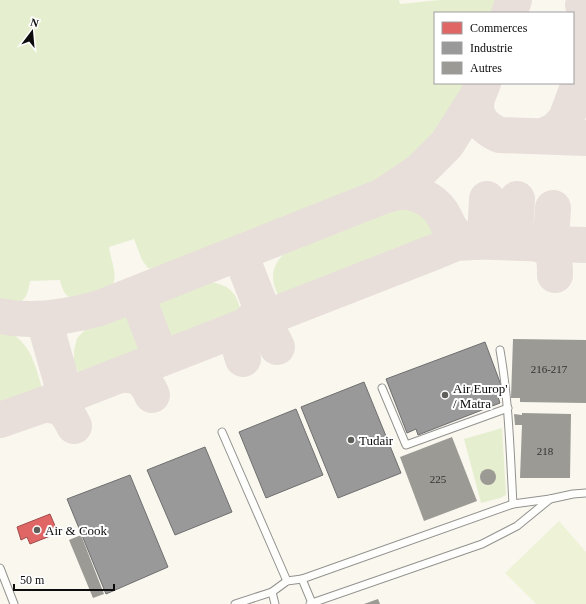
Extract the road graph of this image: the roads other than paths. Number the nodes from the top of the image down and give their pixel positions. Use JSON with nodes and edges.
{"nodes":[{"id":1,"x":500,"y":350,"type":"dead end"},
{"id":2,"x":382,"y":388,"type":"dead end"},
{"id":3,"x":508,"y":408,"type":"junction"},
{"id":4,"x":222,"y":432,"type":"dead end"},
{"id":5,"x":586,"y":493,"type":"edge"},
{"id":6,"x":550,"y":499,"type":"junction"},
{"id":7,"x":513,"y":504,"type":"junction"},
{"id":8,"x":0,"y":568,"type":"edge"},
{"id":9,"x":302,"y":579,"type":"junction"},
{"id":10,"x":288,"y":581,"type":"junction"},
{"id":11,"x":272,"y":592,"type":"junction"},
{"id":12,"x":14,"y":604,"type":"edge"},
{"id":13,"x":235,"y":604,"type":"edge"},
{"id":14,"x":275,"y":604,"type":"edge"},
{"id":15,"x":311,"y":604,"type":"edge"}],
"edges":[{"from":1,"to":3,"type":"lane"},
{"from":2,"to":3,"type":"lane"},
{"from":3,"to":7,"type":"lane"},
{"from":4,"to":10,"type":"lane"},
{"from":5,"to":6,"type":"lane"},
{"from":6,"to":7,"type":"lane"},
{"from":6,"to":15,"type":"lane"},
{"from":7,"to":9,"type":"lane"},
{"from":8,"to":12,"type":"lane"},
{"from":9,"to":10,"type":"lane"},
{"from":9,"to":15,"type":"lane"},
{"from":10,"to":11,"type":"lane"},
{"from":11,"to":13,"type":"lane"},
{"from":11,"to":14,"type":"lane"}]}
